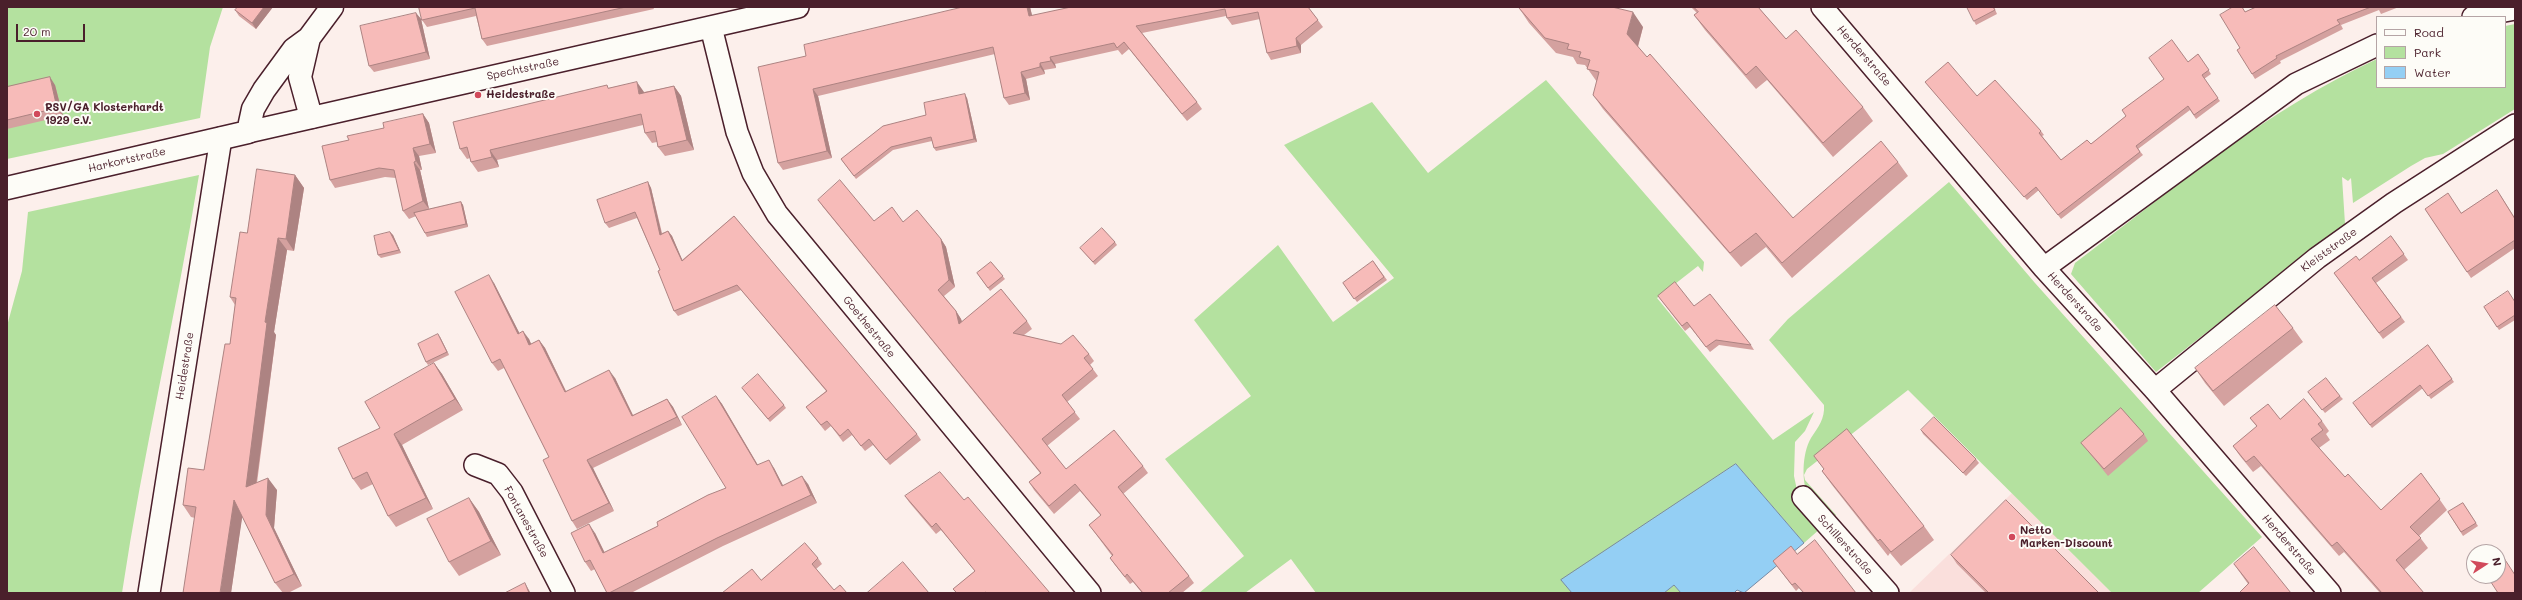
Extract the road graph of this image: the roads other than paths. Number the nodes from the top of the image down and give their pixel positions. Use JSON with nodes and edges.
{"nodes":[{"id":1,"x":332,"y":7,"type":"edge"},
{"id":2,"x":798,"y":7,"type":"edge"},
{"id":3,"x":1822,"y":7,"type":"edge"},
{"id":4,"x":2515,"y":9,"type":"edge"},
{"id":5,"x":2478,"y":16,"type":"edge"},
{"id":6,"x":711,"y":27,"type":"junction"},
{"id":7,"x":309,"y":38,"type":"junction"},
{"id":8,"x":2376,"y":45,"type":"edge"},
{"id":9,"x":311,"y":117,"type":"junction"},
{"id":10,"x":2515,"y":125,"type":"edge"},
{"id":11,"x":248,"y":132,"type":"junction"},
{"id":12,"x":221,"y":138,"type":"junction"},
{"id":13,"x":7,"y":188,"type":"edge"},
{"id":14,"x":2044,"y":268,"type":"junction"},
{"id":15,"x":2154,"y":390,"type":"junction"},
{"id":16,"x":475,"y":465,"type":"dead end"},
{"id":17,"x":1803,"y":497,"type":"dead end"},
{"id":18,"x":150,"y":593,"type":"edge"},
{"id":19,"x":564,"y":593,"type":"edge"},
{"id":20,"x":1090,"y":593,"type":"edge"},
{"id":21,"x":1888,"y":593,"type":"edge"},
{"id":22,"x":2330,"y":593,"type":"edge"}],
"edges":[{"from":1,"to":7,"type":"street"},
{"from":2,"to":6,"type":"street","name":"Spechtstraße"},
{"from":3,"to":14,"type":"street","name":"Herderstraße"},
{"from":4,"to":5,"type":"street"},
{"from":6,"to":9,"type":"street","name":"Spechtstraße"},
{"from":6,"to":20,"type":"street","name":"Goethestraße"},
{"from":7,"to":9,"type":"street"},
{"from":7,"to":11,"type":"street"},
{"from":8,"to":14,"type":"street"},
{"from":9,"to":11,"type":"street","name":"Spechtstraße"},
{"from":10,"to":15,"type":"street","name":"Kleiststraße"},
{"from":11,"to":12,"type":"street","name":"Harkortstraße"},
{"from":12,"to":13,"type":"street","name":"Harkortstraße"},
{"from":12,"to":18,"type":"street","name":"Heidestraße"},
{"from":14,"to":15,"type":"street","name":"Herderstraße"},
{"from":15,"to":22,"type":"street","name":"Herderstraße"},
{"from":16,"to":19,"type":"street","name":"Fontanestraße"},
{"from":17,"to":21,"type":"street","name":"Schillerstraße"}]}
